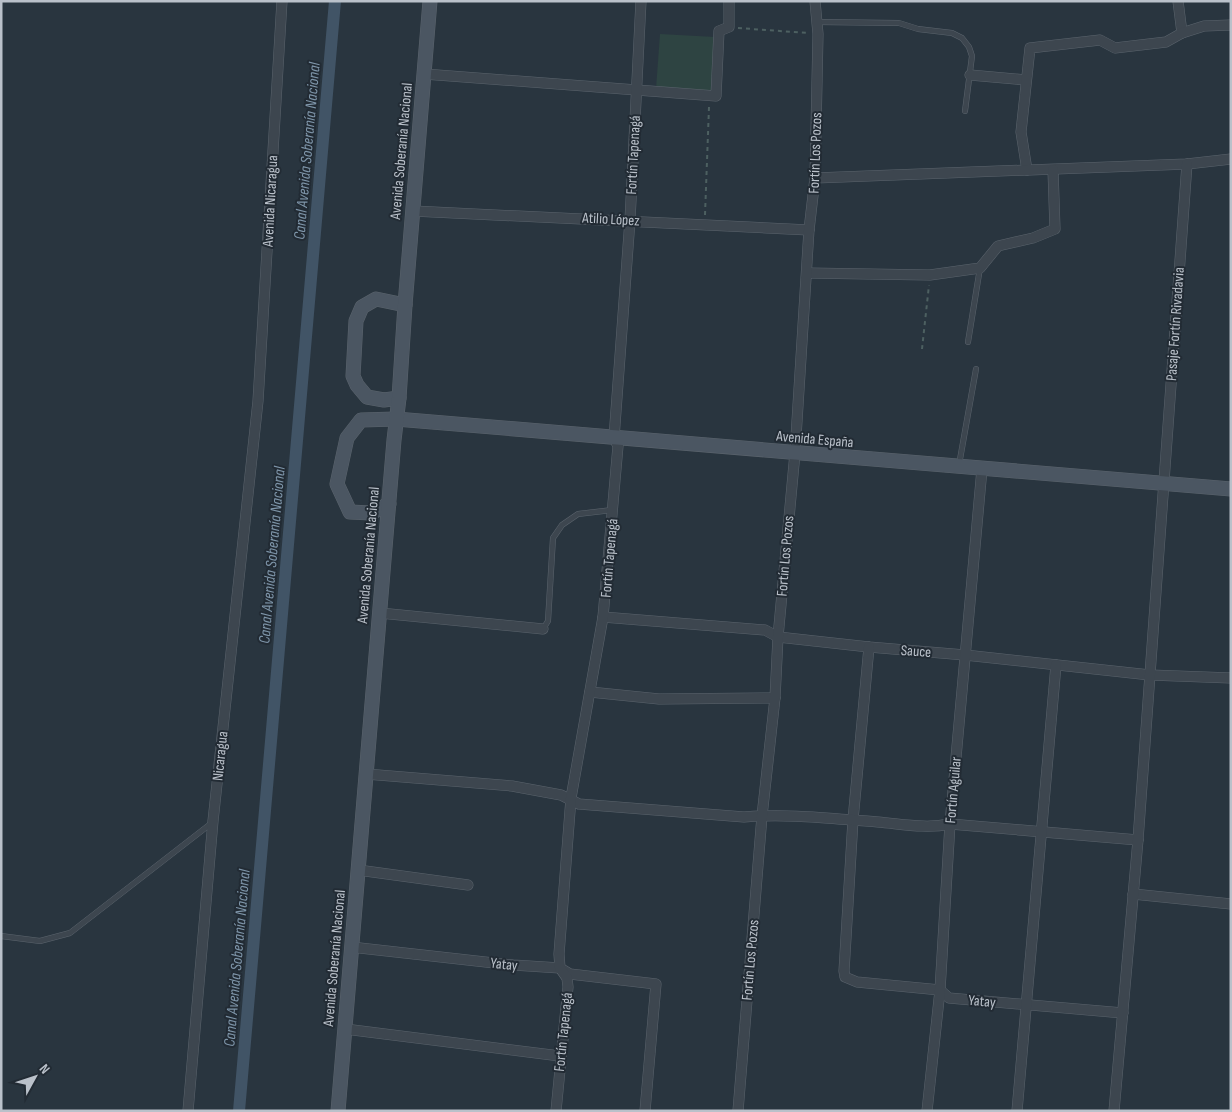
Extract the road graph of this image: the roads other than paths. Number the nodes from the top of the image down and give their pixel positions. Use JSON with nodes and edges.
{"nodes":[{"id":1,"x":282,"y":1,"type":"edge"},
{"id":2,"x":430,"y":1,"type":"edge"},
{"id":3,"x":641,"y":1,"type":"edge"},
{"id":4,"x":729,"y":1,"type":"edge"},
{"id":5,"x":815,"y":1,"type":"edge"},
{"id":6,"x":1178,"y":1,"type":"edge"},
{"id":7,"x":816,"y":22,"type":"junction"},
{"id":8,"x":1231,"y":25,"type":"edge"},
{"id":9,"x":1182,"y":33,"type":"junction"},
{"id":10,"x":424,"y":74,"type":"junction"},
{"id":11,"x":970,"y":75,"type":"junction"},
{"id":12,"x":1026,"y":80,"type":"junction"},
{"id":13,"x":637,"y":91,"type":"junction"},
{"id":14,"x":965,"y":111,"type":"dead end"},
{"id":15,"x":1231,"y":159,"type":"edge"},
{"id":16,"x":1187,"y":164,"type":"junction"},
{"id":17,"x":1027,"y":170,"type":"junction"},
{"id":18,"x":1053,"y":170,"type":"junction"},
{"id":19,"x":815,"y":178,"type":"junction"},
{"id":20,"x":413,"y":211,"type":"junction"},
{"id":21,"x":630,"y":220,"type":"junction"},
{"id":22,"x":809,"y":230,"type":"junction"},
{"id":23,"x":980,"y":268,"type":"junction"},
{"id":24,"x":807,"y":273,"type":"junction"},
{"id":25,"x":405,"y":305,"type":"junction"},
{"id":26,"x":968,"y":342,"type":"dead end"},
{"id":27,"x":976,"y":369,"type":"dead end"},
{"id":28,"x":399,"y":398,"type":"junction"},
{"id":29,"x":258,"y":401,"type":"joint"},
{"id":30,"x":396,"y":420,"type":"junction"},
{"id":31,"x":614,"y":438,"type":"junction"},
{"id":32,"x":795,"y":453,"type":"junction"},
{"id":33,"x":959,"y":467,"type":"junction"},
{"id":34,"x":982,"y":468,"type":"junction"},
{"id":35,"x":1164,"y":484,"type":"junction"},
{"id":36,"x":1231,"y":489,"type":"edge"},
{"id":37,"x":389,"y":504,"type":"junction"},
{"id":38,"x":613,"y":510,"type":"junction"},
{"id":39,"x":380,"y":613,"type":"junction"},
{"id":40,"x":603,"y":617,"type":"junction"},
{"id":41,"x":544,"y":629,"type":"joint"},
{"id":42,"x":778,"y":636,"type":"junction"},
{"id":43,"x":869,"y":647,"type":"junction"},
{"id":44,"x":965,"y":655,"type":"junction"},
{"id":45,"x":1056,"y":665,"type":"junction"},
{"id":46,"x":1150,"y":675,"type":"junction"},
{"id":47,"x":1231,"y":678,"type":"edge"},
{"id":48,"x":590,"y":692,"type":"junction"},
{"id":49,"x":776,"y":698,"type":"junction"},
{"id":50,"x":366,"y":774,"type":"junction"},
{"id":51,"x":571,"y":798,"type":"junction"},
{"id":52,"x":762,"y":816,"type":"junction"},
{"id":53,"x":853,"y":820,"type":"junction"},
{"id":54,"x":213,"y":821,"type":"junction"},
{"id":55,"x":950,"y":824,"type":"junction"},
{"id":56,"x":1042,"y":833,"type":"junction"},
{"id":57,"x":1138,"y":840,"type":"junction"},
{"id":58,"x":358,"y":870,"type":"junction"},
{"id":59,"x":468,"y":885,"type":"dead end"},
{"id":60,"x":1134,"y":894,"type":"junction"},
{"id":61,"x":1231,"y":904,"type":"edge"},
{"id":62,"x":1,"y":936,"type":"edge"},
{"id":63,"x":351,"y":947,"type":"junction"},
{"id":64,"x":560,"y":968,"type":"junction"},
{"id":65,"x":940,"y":990,"type":"junction"},
{"id":66,"x":1026,"y":1004,"type":"junction"},
{"id":67,"x":1123,"y":1012,"type":"junction"},
{"id":68,"x":345,"y":1030,"type":"junction"},
{"id":69,"x":560,"y":1056,"type":"junction"},
{"id":70,"x":188,"y":1111,"type":"edge"},
{"id":71,"x":338,"y":1111,"type":"edge"},
{"id":72,"x":556,"y":1111,"type":"edge"},
{"id":73,"x":645,"y":1111,"type":"edge"},
{"id":74,"x":738,"y":1111,"type":"edge"},
{"id":75,"x":928,"y":1111,"type":"edge"},
{"id":76,"x":1017,"y":1111,"type":"edge"},
{"id":77,"x":1114,"y":1111,"type":"edge"}],
"edges":[{"from":1,"to":29,"type":"street","name":"Avenida Nicaragua"},
{"from":2,"to":10,"type":"main road","name":"Avenida Soberanía Nacional"},
{"from":3,"to":13,"type":"street","name":"Fortín Tapenagá"},
{"from":4,"to":13,"type":"street"},
{"from":5,"to":7,"type":"street","name":"Fortín Los Pozos"},
{"from":6,"to":9,"type":"street"},
{"from":7,"to":11,"type":"lane"},
{"from":7,"to":19,"type":"street","name":"Fortín Los Pozos"},
{"from":8,"to":9,"type":"street"},
{"from":9,"to":12,"type":"street"},
{"from":10,"to":13,"type":"street"},
{"from":10,"to":20,"type":"main road","name":"Avenida Soberanía Nacional"},
{"from":11,"to":12,"type":"street"},
{"from":11,"to":14,"type":"lane"},
{"from":12,"to":17,"type":"street"},
{"from":13,"to":21,"type":"street","name":"Fortín Tapenagá"},
{"from":15,"to":16,"type":"street"},
{"from":16,"to":18,"type":"street"},
{"from":16,"to":35,"type":"street","name":"Pasaje Fortín Rivadavia"},
{"from":17,"to":18,"type":"street"},
{"from":17,"to":19,"type":"street"},
{"from":18,"to":23,"type":"street"},
{"from":19,"to":22,"type":"street","name":"Fortín Los Pozos"},
{"from":20,"to":21,"type":"street","name":"Atilio López"},
{"from":20,"to":25,"type":"main road","name":"Avenida Soberanía Nacional"},
{"from":21,"to":22,"type":"street","name":"Atilio López"},
{"from":21,"to":31,"type":"street","name":"Fortín Tapenagá"},
{"from":22,"to":24,"type":"street","name":"Fortín Los Pozos"},
{"from":23,"to":24,"type":"street"},
{"from":23,"to":26,"type":"lane"},
{"from":24,"to":32,"type":"street","name":"Fortín Los Pozos"},
{"from":25,"to":28,"type":"main road","name":"Avenida Soberanía Nacional"},
{"from":25,"to":28,"type":"main road"},
{"from":27,"to":33,"type":"lane"},
{"from":28,"to":30,"type":"main road","name":"Avenida Soberanía Nacional"},
{"from":29,"to":54,"type":"street","name":"Nicaragua"},
{"from":30,"to":31,"type":"main road","name":"Avenida España"},
{"from":30,"to":37,"type":"main road","name":"Avenida Soberanía Nacional"},
{"from":30,"to":37,"type":"main road","name":"Avenida España"},
{"from":31,"to":32,"type":"main road","name":"Avenida España"},
{"from":31,"to":38,"type":"street","name":"Fortín Tapenagá"},
{"from":32,"to":33,"type":"main road","name":"Avenida España"},
{"from":32,"to":42,"type":"street","name":"Fortín Los Pozos"},
{"from":33,"to":34,"type":"main road","name":"Avenida España"},
{"from":34,"to":35,"type":"main road","name":"Avenida España"},
{"from":34,"to":44,"type":"street","name":"Fortín Aguilar"},
{"from":35,"to":36,"type":"main road","name":"Avenida España"},
{"from":35,"to":46,"type":"street","name":"Pasaje Fortín Rivadavia"},
{"from":37,"to":39,"type":"main road","name":"Avenida Soberanía Nacional"},
{"from":38,"to":40,"type":"street","name":"Fortín Tapenagá"},
{"from":38,"to":41,"type":"lane"},
{"from":39,"to":41,"type":"street"},
{"from":39,"to":50,"type":"main road","name":"Avenida Soberanía Nacional"},
{"from":40,"to":42,"type":"street","name":"Sauce"},
{"from":40,"to":48,"type":"street","name":"Fortín Tapenagá"},
{"from":42,"to":43,"type":"street","name":"Sauce"},
{"from":42,"to":49,"type":"street","name":"Fortín Los Pozos"},
{"from":43,"to":44,"type":"street","name":"Sauce"},
{"from":43,"to":53,"type":"street"},
{"from":44,"to":45,"type":"street","name":"Sauce"},
{"from":44,"to":55,"type":"street","name":"Fortín Aguilar"},
{"from":45,"to":46,"type":"street","name":"Sauce"},
{"from":45,"to":56,"type":"street"},
{"from":46,"to":47,"type":"street","name":"Sauce"},
{"from":46,"to":57,"type":"street","name":"Pasaje Fortín Rivadavia"},
{"from":48,"to":49,"type":"street"},
{"from":48,"to":51,"type":"street","name":"Fortín Tapenagá"},
{"from":49,"to":52,"type":"street","name":"Fortín Los Pozos"},
{"from":50,"to":51,"type":"street"},
{"from":50,"to":58,"type":"main road","name":"Avenida Soberanía Nacional"},
{"from":51,"to":52,"type":"street"},
{"from":51,"to":64,"type":"street","name":"Fortín Tapenagá"},
{"from":52,"to":53,"type":"street"},
{"from":52,"to":74,"type":"street","name":"Fortín Los Pozos"},
{"from":53,"to":55,"type":"street"},
{"from":53,"to":65,"type":"street","name":"Yatay"},
{"from":54,"to":62,"type":"lane"},
{"from":54,"to":70,"type":"street","name":"Nicaragua"},
{"from":55,"to":56,"type":"street"},
{"from":55,"to":65,"type":"street","name":"Fortín Aguilar"},
{"from":56,"to":57,"type":"street"},
{"from":56,"to":66,"type":"street"},
{"from":57,"to":60,"type":"street","name":"Pasaje Fortín Rivadavia"},
{"from":58,"to":59,"type":"street"},
{"from":58,"to":63,"type":"main road","name":"Avenida Soberanía Nacional"},
{"from":60,"to":61,"type":"street"},
{"from":60,"to":67,"type":"street","name":"Pasaje Fortín Rivadavia"},
{"from":63,"to":64,"type":"street","name":"Yatay"},
{"from":63,"to":68,"type":"main road","name":"Avenida Soberanía Nacional"},
{"from":64,"to":69,"type":"street","name":"Fortín Tapenagá"},
{"from":64,"to":73,"type":"street","name":"Yatay"},
{"from":65,"to":66,"type":"street","name":"Yatay"},
{"from":65,"to":75,"type":"street","name":"Fortín Aguilar"},
{"from":66,"to":67,"type":"street","name":"Yatay"},
{"from":66,"to":76,"type":"street"},
{"from":67,"to":77,"type":"street","name":"Pasaje Fortín Rivadavia"},
{"from":68,"to":69,"type":"street"},
{"from":68,"to":71,"type":"main road","name":"Avenida Soberanía Nacional"},
{"from":69,"to":72,"type":"street","name":"Fortín Tapenagá"}]}
